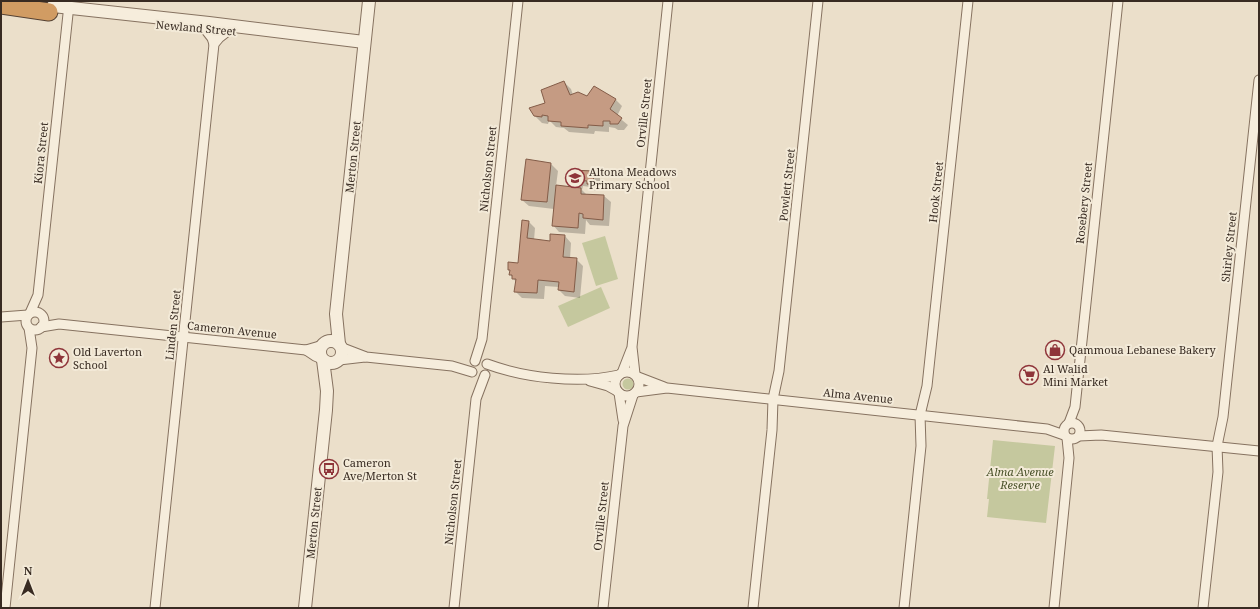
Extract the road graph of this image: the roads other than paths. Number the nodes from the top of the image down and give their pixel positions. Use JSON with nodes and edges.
{"nodes":[{"id":1,"x":25,"y":1,"type":"edge"},
{"id":2,"x":369,"y":1,"type":"edge"},
{"id":3,"x":518,"y":1,"type":"edge"},
{"id":4,"x":668,"y":1,"type":"edge"},
{"id":5,"x":818,"y":1,"type":"edge"},
{"id":6,"x":968,"y":1,"type":"edge"},
{"id":7,"x":1118,"y":1,"type":"edge"},
{"id":8,"x":1,"y":5,"type":"edge"},
{"id":9,"x":57,"y":11,"type":"junction"},
{"id":10,"x":205,"y":29,"type":"junction"},
{"id":11,"x":228,"y":31,"type":"junction"},
{"id":12,"x":343,"y":39,"type":"junction"},
{"id":13,"x":364,"y":42,"type":"junction"},
{"id":14,"x":214,"y":44,"type":"junction"},
{"id":15,"x":1259,"y":80,"type":"edge"},
{"id":16,"x":38,"y":295,"type":"junction"},
{"id":17,"x":29,"y":314,"type":"junction"},
{"id":18,"x":336,"y":314,"type":"junction"},
{"id":19,"x":41,"y":315,"type":"junction"},
{"id":20,"x":4,"y":318,"type":"edge"},
{"id":21,"x":59,"y":324,"type":"junction"},
{"id":22,"x":28,"y":327,"type":"junction"},
{"id":23,"x":40,"y":328,"type":"junction"},
{"id":24,"x":183,"y":337,"type":"junction"},
{"id":25,"x":323,"y":344,"type":"junction"},
{"id":26,"x":340,"y":346,"type":"junction"},
{"id":27,"x":632,"y":347,"type":"junction"},
{"id":28,"x":32,"y":348,"type":"junction"},
{"id":29,"x":306,"y":350,"type":"junction"},
{"id":30,"x":366,"y":357,"type":"junction"},
{"id":31,"x":322,"y":360,"type":"junction"},
{"id":32,"x":337,"y":361,"type":"junction"},
{"id":33,"x":452,"y":366,"type":"junction"},
{"id":34,"x":482,"y":366,"type":"junction"},
{"id":35,"x":473,"y":374,"type":"junction"},
{"id":36,"x":621,"y":374,"type":"junction"},
{"id":37,"x":636,"y":376,"type":"junction"},
{"id":38,"x":585,"y":380,"type":"junction"},
{"id":39,"x":667,"y":388,"type":"junction"},
{"id":40,"x":327,"y":391,"type":"junction"},
{"id":41,"x":618,"y":392,"type":"junction"},
{"id":42,"x":634,"y":393,"type":"junction"},
{"id":43,"x":476,"y":399,"type":"junction"},
{"id":44,"x":776,"y":399,"type":"junction"},
{"id":45,"x":924,"y":415,"type":"junction"},
{"id":46,"x":623,"y":426,"type":"junction"},
{"id":47,"x":1072,"y":431,"type":"junction"},
{"id":48,"x":1220,"y":447,"type":"junction"},
{"id":49,"x":1259,"y":451,"type":"edge"},
{"id":50,"x":5,"y":608,"type":"edge"},
{"id":51,"x":155,"y":608,"type":"edge"},
{"id":52,"x":305,"y":608,"type":"edge"},
{"id":53,"x":454,"y":608,"type":"edge"},
{"id":54,"x":603,"y":608,"type":"edge"},
{"id":55,"x":753,"y":608,"type":"edge"},
{"id":56,"x":904,"y":608,"type":"edge"},
{"id":57,"x":1054,"y":608,"type":"edge"},
{"id":58,"x":1203,"y":608,"type":"edge"}],
"edges":[{"from":1,"to":9,"type":"highway"},
{"from":2,"to":13,"type":"street","name":"Merton Street"},
{"from":3,"to":34,"type":"street","name":"Nicholson Street"},
{"from":4,"to":27,"type":"street","name":"Orville Street"},
{"from":5,"to":44,"type":"street","name":"Powlett Street"},
{"from":6,"to":45,"type":"street","name":"Hook Street"},
{"from":7,"to":47,"type":"street","name":"Rosebery Street"},
{"from":8,"to":9,"type":"highway"},
{"from":9,"to":10,"type":"street","name":"Newland Street"},
{"from":9,"to":12,"type":"street","name":"Newland Street"},
{"from":9,"to":16,"type":"street","name":"Kiora Street"},
{"from":10,"to":11,"type":"street","name":"Newland Street"},
{"from":10,"to":14,"type":"street"},
{"from":11,"to":12,"type":"street","name":"Newland Street"},
{"from":11,"to":14,"type":"street"},
{"from":12,"to":13,"type":"street","name":"Newland Street"},
{"from":13,"to":18,"type":"street","name":"Merton Street"},
{"from":14,"to":24,"type":"street","name":"Linden Street"},
{"from":15,"to":48,"type":"street","name":"Shirley Street"},
{"from":16,"to":17,"type":"street","name":"Kiora Street"},
{"from":16,"to":19,"type":"street","name":"Kiora Street"},
{"from":17,"to":19,"type":"street"},
{"from":17,"to":20,"type":"street"},
{"from":17,"to":22,"type":"street"},
{"from":18,"to":25,"type":"street","name":"Merton Street"},
{"from":18,"to":26,"type":"street","name":"Merton Street"},
{"from":19,"to":21,"type":"street","name":"Cameron Avenue"},
{"from":19,"to":23,"type":"street"},
{"from":20,"to":22,"type":"street"},
{"from":21,"to":23,"type":"street","name":"Cameron Avenue"},
{"from":21,"to":24,"type":"street","name":"Cameron Avenue"},
{"from":22,"to":23,"type":"street"},
{"from":22,"to":28,"type":"street"},
{"from":23,"to":28,"type":"street"},
{"from":24,"to":29,"type":"street","name":"Cameron Avenue"},
{"from":24,"to":51,"type":"street","name":"Linden Street"},
{"from":25,"to":26,"type":"street"},
{"from":25,"to":29,"type":"street","name":"Cameron Avenue"},
{"from":25,"to":31,"type":"street"},
{"from":26,"to":30,"type":"street"},
{"from":26,"to":32,"type":"street"},
{"from":27,"to":36,"type":"street","name":"Orville Street"},
{"from":27,"to":37,"type":"street","name":"Orville Street"},
{"from":28,"to":50,"type":"street"},
{"from":29,"to":31,"type":"street","name":"Cameron Avenue"},
{"from":30,"to":32,"type":"street"},
{"from":30,"to":33,"type":"street"},
{"from":31,"to":32,"type":"street"},
{"from":31,"to":40,"type":"street","name":"Merton Street"},
{"from":32,"to":40,"type":"street","name":"Merton Street"},
{"from":33,"to":34,"type":"street"},
{"from":33,"to":35,"type":"street"},
{"from":34,"to":35,"type":"street","name":"Nicholson Street"},
{"from":34,"to":38,"type":"street"},
{"from":34,"to":43,"type":"street","name":"Nicholson Street"},
{"from":35,"to":43,"type":"street","name":"Nicholson Street"},
{"from":36,"to":37,"type":"street"},
{"from":36,"to":38,"type":"street"},
{"from":36,"to":41,"type":"street"},
{"from":37,"to":39,"type":"street","name":"Alma Avenue"},
{"from":37,"to":42,"type":"street"},
{"from":38,"to":41,"type":"street"},
{"from":39,"to":42,"type":"street","name":"Alma Avenue"},
{"from":39,"to":44,"type":"street","name":"Alma Avenue"},
{"from":40,"to":52,"type":"street","name":"Merton Street"},
{"from":41,"to":42,"type":"street"},
{"from":41,"to":46,"type":"street","name":"Orville Street"},
{"from":42,"to":46,"type":"street","name":"Orville Street"},
{"from":43,"to":53,"type":"street","name":"Nicholson Street"},
{"from":44,"to":45,"type":"street","name":"Alma Avenue"},
{"from":44,"to":55,"type":"street","name":"Powlett Street"},
{"from":45,"to":47,"type":"street","name":"Alma Avenue"},
{"from":45,"to":56,"type":"street","name":"Hook Street"},
{"from":46,"to":54,"type":"street","name":"Orville Street"},
{"from":47,"to":48,"type":"street","name":"Alma Avenue"},
{"from":47,"to":57,"type":"street","name":"Rosebery Street"},
{"from":48,"to":49,"type":"street","name":"Alma Avenue"},
{"from":48,"to":58,"type":"street","name":"Shirley Street"}]}
